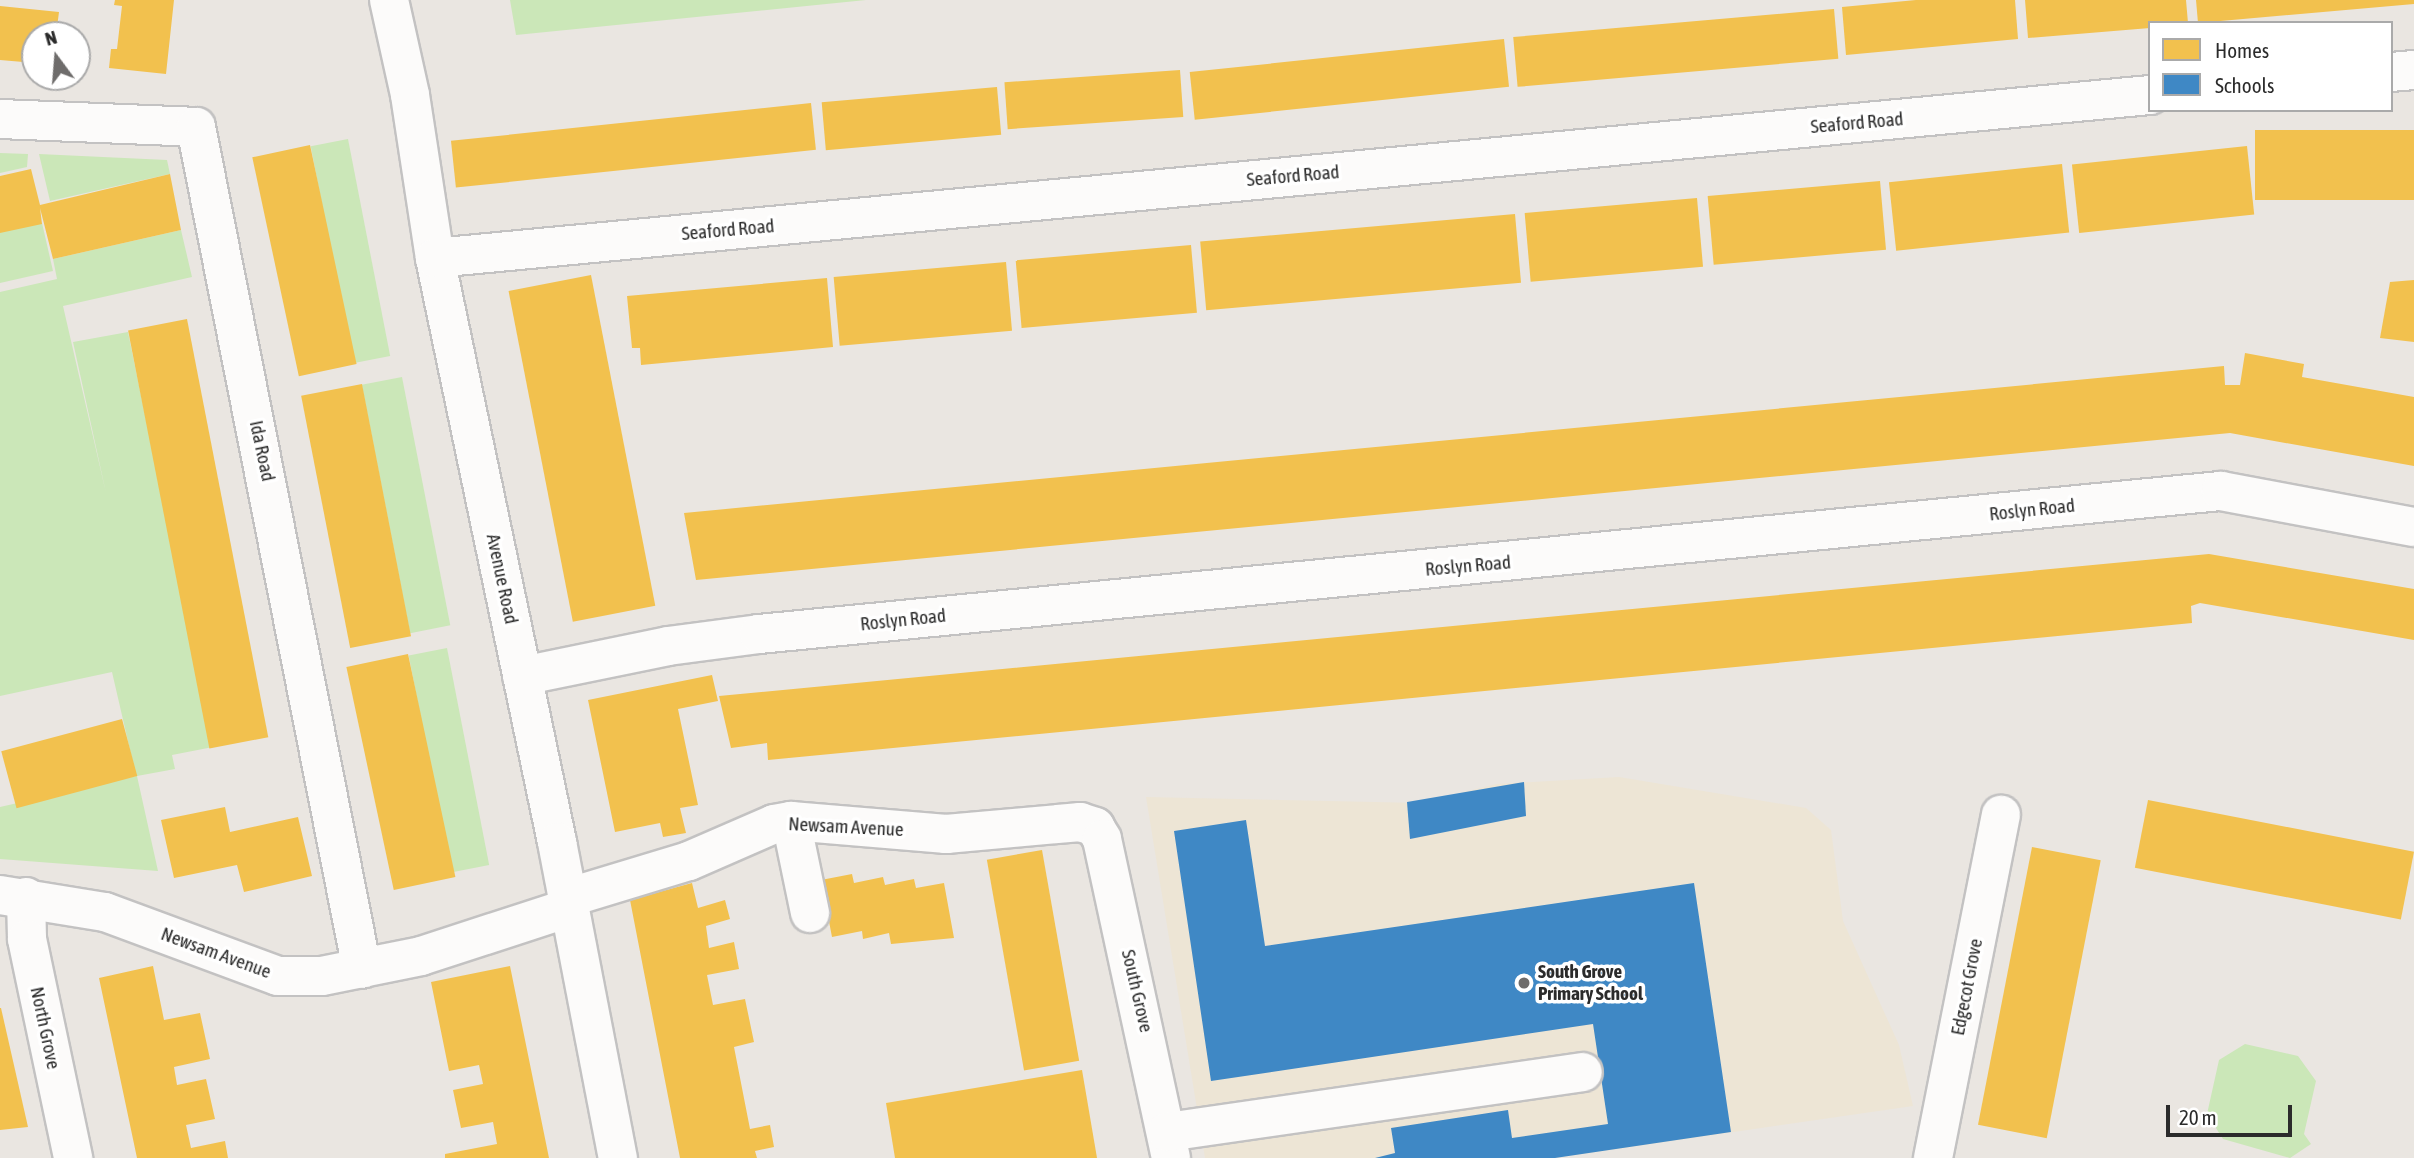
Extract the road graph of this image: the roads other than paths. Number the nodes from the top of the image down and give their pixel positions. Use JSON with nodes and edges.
{"nodes":[{"id":1,"x":389,"y":0,"type":"edge"},
{"id":2,"x":2414,"y":69,"type":"edge"},
{"id":3,"x":2393,"y":72,"type":"edge"},
{"id":4,"x":2148,"y":95,"type":"edge"},
{"id":5,"x":0,"y":119,"type":"edge"},
{"id":6,"x":435,"y":258,"type":"junction"},
{"id":7,"x":2414,"y":527,"type":"edge"},
{"id":8,"x":522,"y":676,"type":"junction"},
{"id":9,"x":2001,"y":815,"type":"dead end"},
{"id":10,"x":791,"y":821,"type":"junction"},
{"id":11,"x":1096,"y":827,"type":"joint"},
{"id":12,"x":13,"y":896,"type":"edge"},
{"id":13,"x":568,"y":903,"type":"junction"},
{"id":14,"x":810,"y":913,"type":"dead end"},
{"id":15,"x":362,"y":969,"type":"junction"},
{"id":16,"x":1583,"y":1072,"type":"dead end"},
{"id":17,"x":1169,"y":1145,"type":"edge"},
{"id":18,"x":73,"y":1158,"type":"edge"},
{"id":19,"x":618,"y":1158,"type":"edge"},
{"id":20,"x":1933,"y":1158,"type":"edge"}],
"edges":[{"from":1,"to":6,"type":"street","name":"Avenue Road"},
{"from":2,"to":3,"type":"street"},
{"from":4,"to":6,"type":"street","name":"Seaford Road"},
{"from":5,"to":15,"type":"street","name":"Ida Road"},
{"from":6,"to":8,"type":"street","name":"Avenue Road"},
{"from":7,"to":8,"type":"street","name":"Roslyn Road"},
{"from":8,"to":13,"type":"street","name":"Avenue Road"},
{"from":9,"to":20,"type":"street","name":"Edgecot Grove"},
{"from":10,"to":11,"type":"street","name":"Newsam Avenue"},
{"from":10,"to":13,"type":"street","name":"Newsam Avenue"},
{"from":10,"to":14,"type":"street"},
{"from":11,"to":17,"type":"street","name":"South Grove"},
{"from":12,"to":15,"type":"street","name":"Newsam Avenue"},
{"from":12,"to":18,"type":"street","name":"North Grove"},
{"from":13,"to":15,"type":"street","name":"Newsam Avenue"},
{"from":13,"to":19,"type":"street","name":"Avenue Road"},
{"from":16,"to":17,"type":"street"}]}
